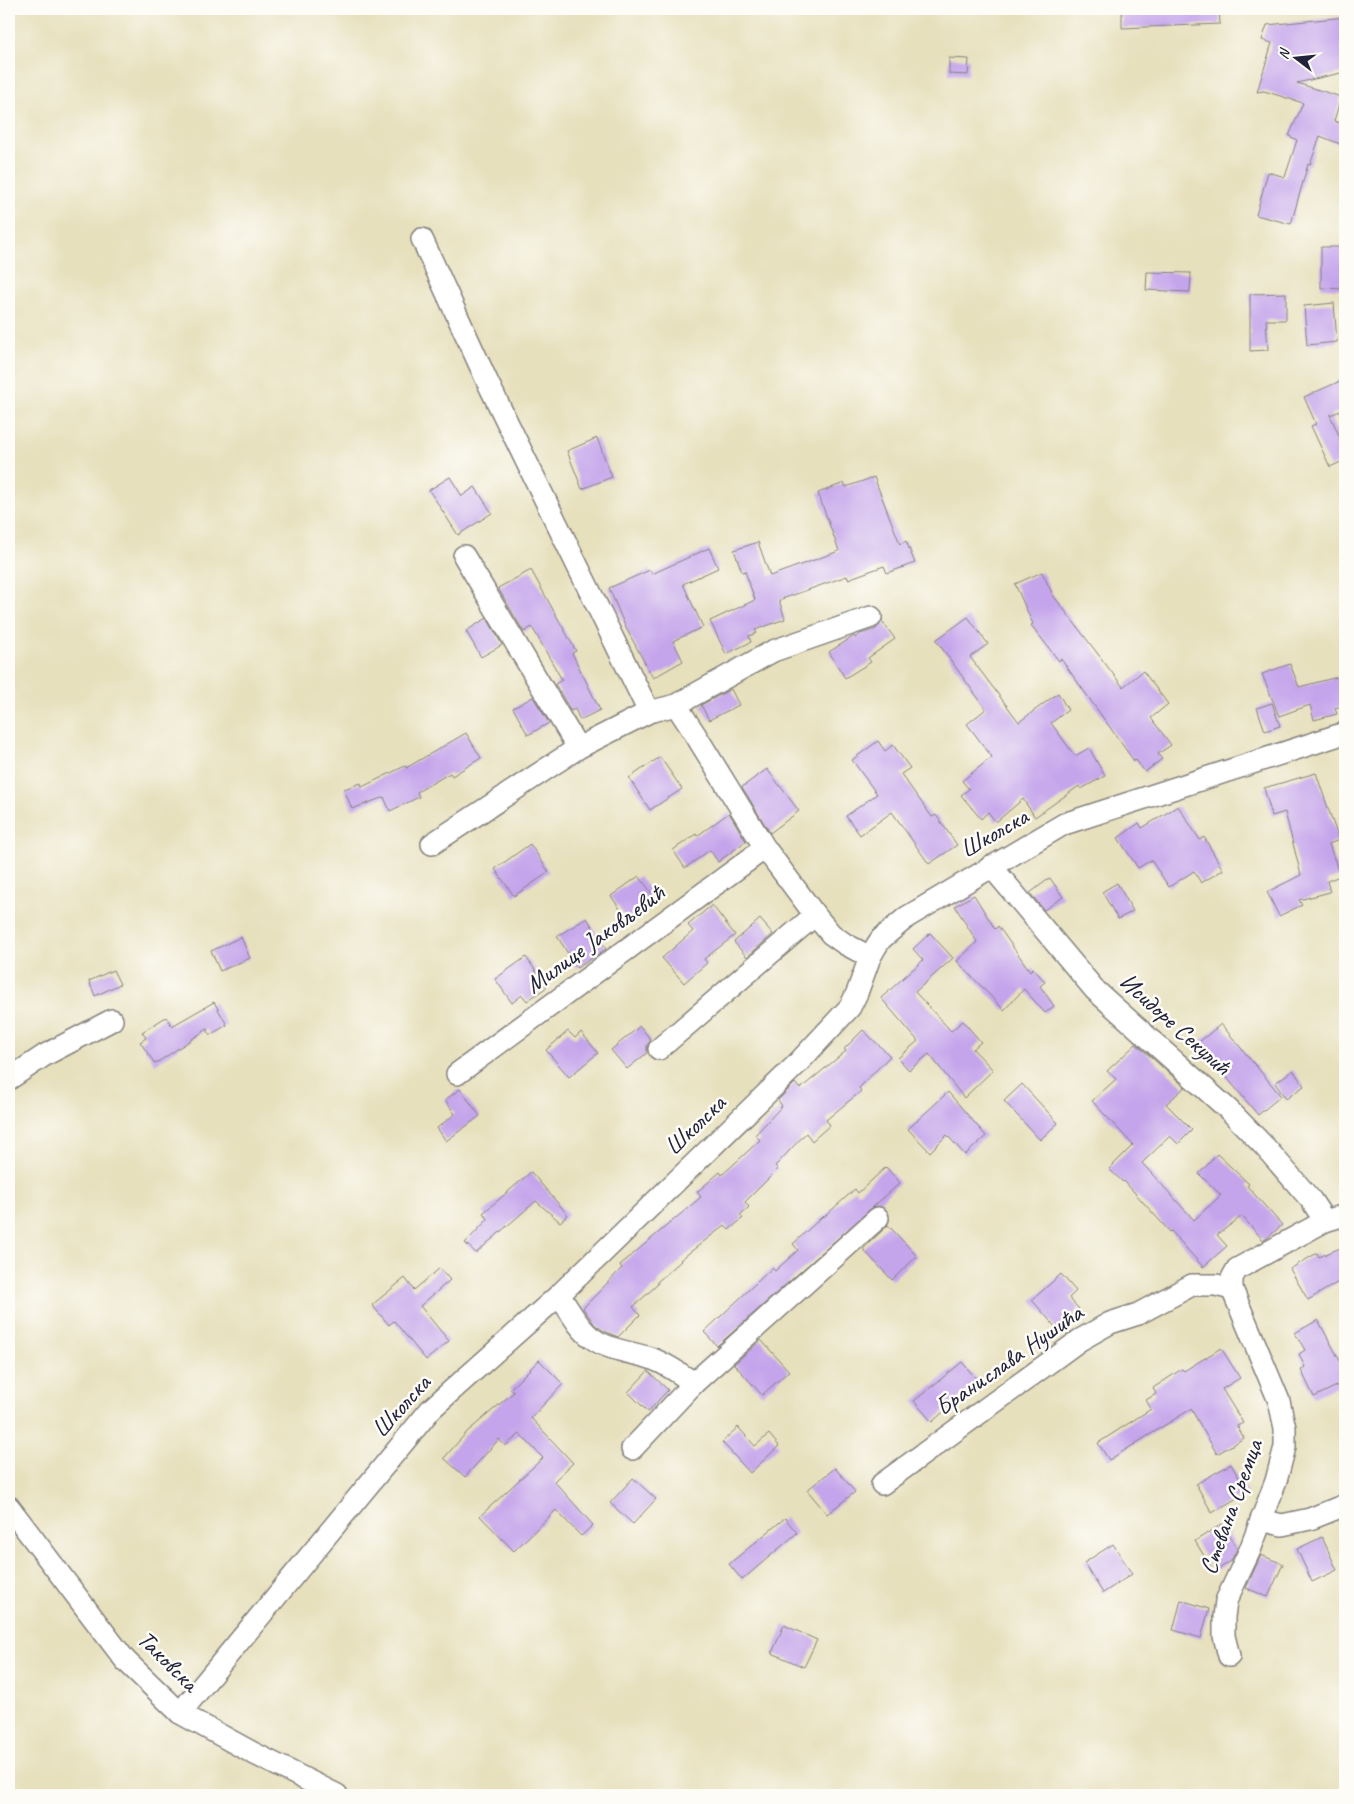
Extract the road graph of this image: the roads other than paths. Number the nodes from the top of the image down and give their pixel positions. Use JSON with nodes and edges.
{"nodes":[{"id":1,"x":422,"y":239,"type":"dead end"},
{"id":2,"x":464,"y":556,"type":"dead end"},
{"id":3,"x":871,"y":617,"type":"dead end"},
{"id":4,"x":676,"y":705,"type":"junction"},
{"id":5,"x":649,"y":712,"type":"junction"},
{"id":6,"x":1345,"y":732,"type":"edge"},
{"id":7,"x":578,"y":748,"type":"junction"},
{"id":8,"x":432,"y":844,"type":"dead end"},
{"id":9,"x":765,"y":848,"type":"junction"},
{"id":10,"x":991,"y":866,"type":"junction"},
{"id":11,"x":815,"y":915,"type":"junction"},
{"id":12,"x":870,"y":957,"type":"junction"},
{"id":13,"x":112,"y":1020,"type":"dead end"},
{"id":14,"x":659,"y":1049,"type":"dead end"},
{"id":15,"x":456,"y":1074,"type":"dead end"},
{"id":16,"x":9,"y":1079,"type":"edge"},
{"id":17,"x":1345,"y":1214,"type":"edge"},
{"id":18,"x":878,"y":1218,"type":"dead end"},
{"id":19,"x":1324,"y":1221,"type":"junction"},
{"id":20,"x":1232,"y":1288,"type":"junction"},
{"id":21,"x":560,"y":1295,"type":"junction"},
{"id":22,"x":694,"y":1383,"type":"junction"},
{"id":23,"x":632,"y":1449,"type":"dead end"},
{"id":24,"x":882,"y":1484,"type":"dead end"},
{"id":25,"x":1345,"y":1505,"type":"edge"},
{"id":26,"x":9,"y":1507,"type":"edge"},
{"id":27,"x":1261,"y":1520,"type":"junction"},
{"id":28,"x":1229,"y":1656,"type":"dead end"},
{"id":29,"x":180,"y":1713,"type":"junction"},
{"id":30,"x":338,"y":1795,"type":"edge"}],
"edges":[{"from":1,"to":5,"type":"street"},
{"from":2,"to":7,"type":"street"},
{"from":3,"to":4,"type":"street"},
{"from":4,"to":5,"type":"street"},
{"from":4,"to":9,"type":"street"},
{"from":5,"to":7,"type":"street"},
{"from":6,"to":10,"type":"street","name":"Школска"},
{"from":7,"to":8,"type":"street"},
{"from":9,"to":11,"type":"street"},
{"from":9,"to":15,"type":"street","name":"Милице Јаковљевић"},
{"from":10,"to":12,"type":"street","name":"Школска"},
{"from":10,"to":19,"type":"street","name":"Исидоре Секулић"},
{"from":11,"to":12,"type":"street"},
{"from":11,"to":14,"type":"street"},
{"from":12,"to":21,"type":"street","name":"Школска"},
{"from":13,"to":16,"type":"street"},
{"from":17,"to":19,"type":"street"},
{"from":18,"to":22,"type":"street"},
{"from":19,"to":20,"type":"street"},
{"from":20,"to":24,"type":"street","name":"Бранислава Нушића"},
{"from":20,"to":27,"type":"street","name":"Стевана Сремца"},
{"from":21,"to":22,"type":"street"},
{"from":21,"to":29,"type":"street","name":"Школска"},
{"from":22,"to":23,"type":"street"},
{"from":25,"to":27,"type":"street"},
{"from":26,"to":29,"type":"street","name":"Таковска"},
{"from":27,"to":28,"type":"street","name":"Стевана Сремца"},
{"from":29,"to":30,"type":"street","name":"Таковска"}]}
